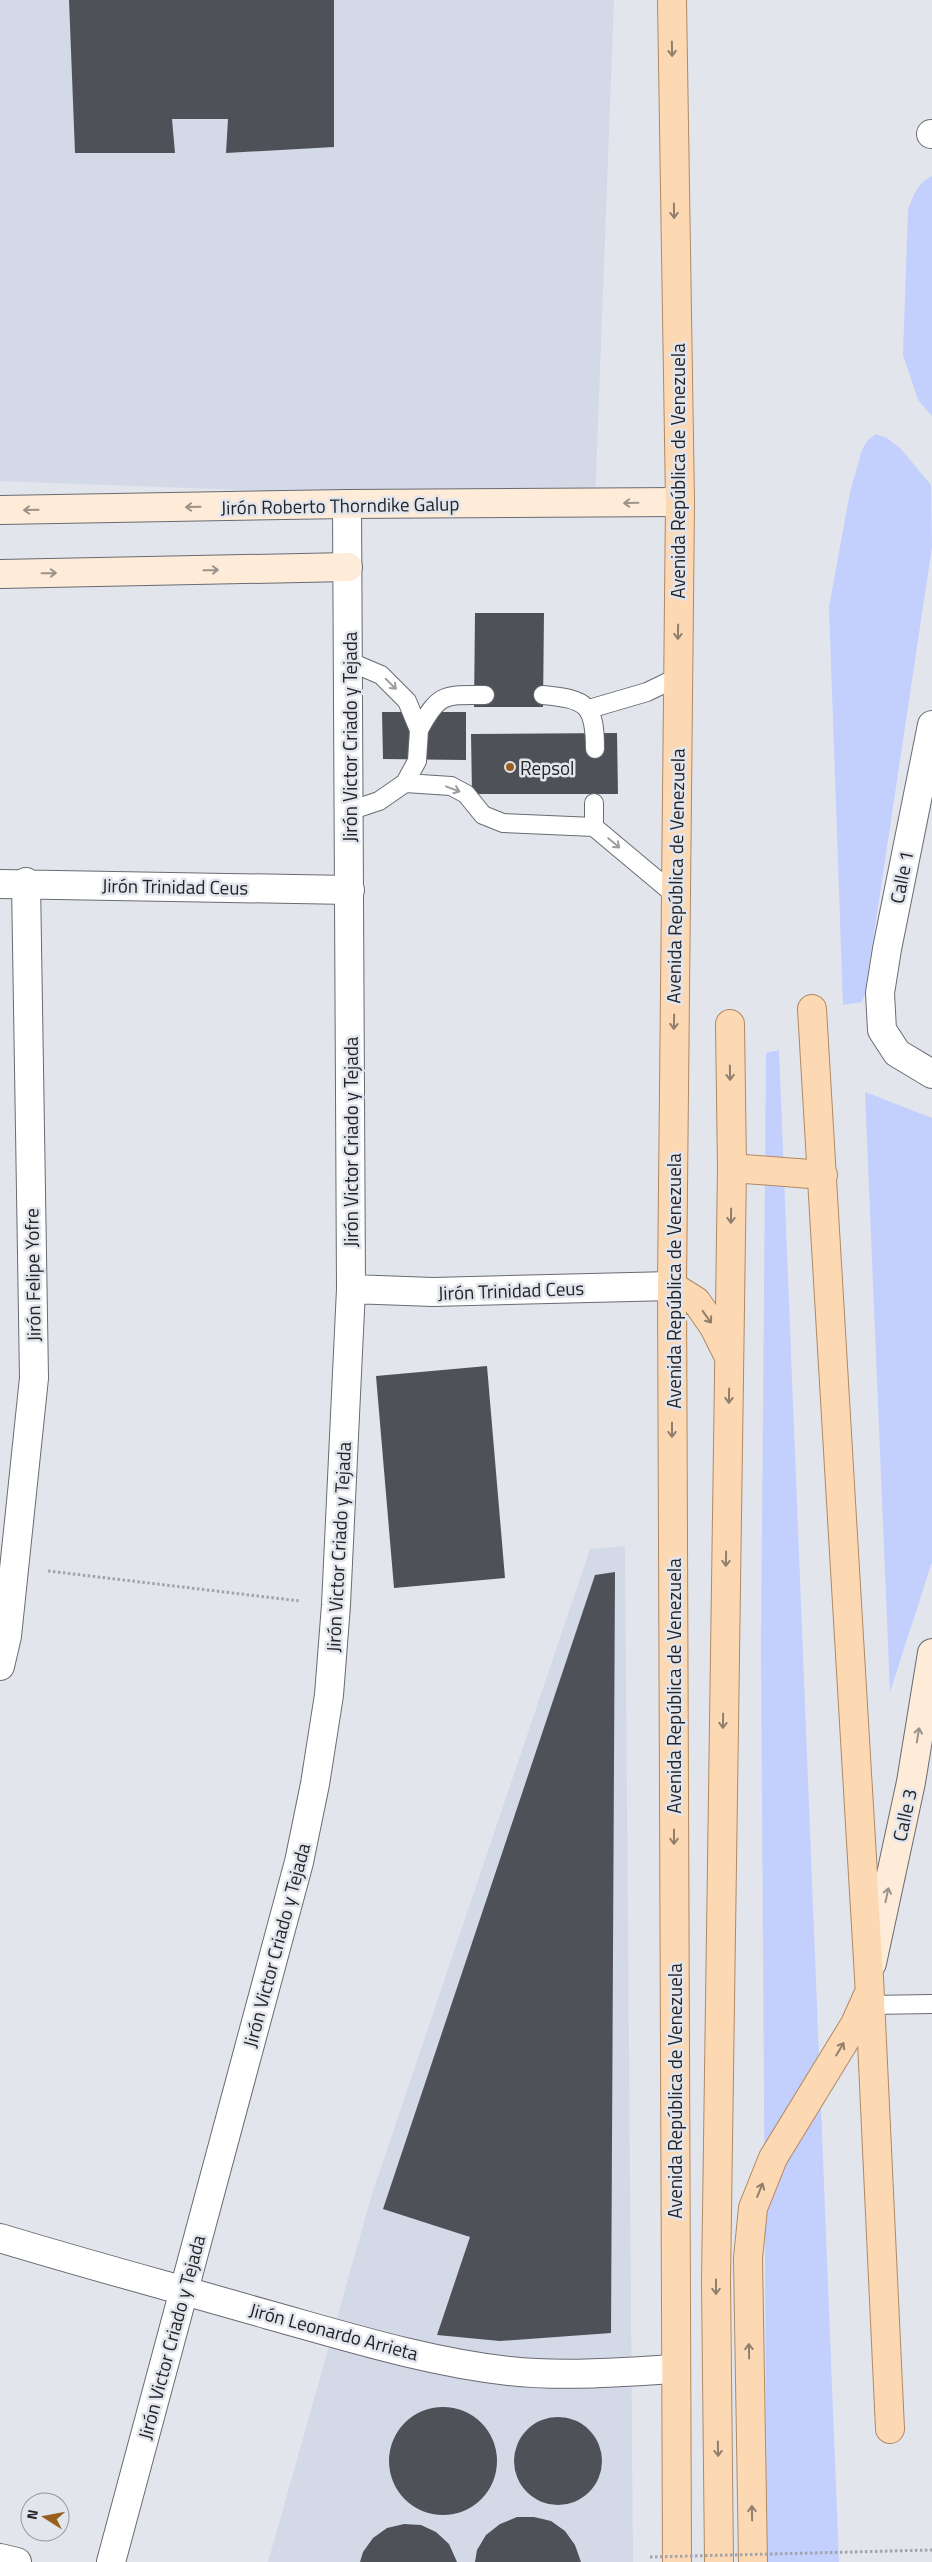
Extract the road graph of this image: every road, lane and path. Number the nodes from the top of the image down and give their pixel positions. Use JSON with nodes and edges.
{"nodes":[{"id":1,"x":672,"y":0,"type":"edge"},
{"id":2,"x":680,"y":502,"type":"junction"},
{"id":3,"x":347,"y":504,"type":"junction"},
{"id":4,"x":0,"y":510,"type":"edge"},
{"id":5,"x":348,"y":567,"type":"junction"},
{"id":6,"x":0,"y":574,"type":"edge"},
{"id":7,"x":348,"y":661,"type":"junction"},
{"id":8,"x":678,"y":677,"type":"junction"},
{"id":9,"x":485,"y":695,"type":"dead end"},
{"id":10,"x":543,"y":695,"type":"dead end"},
{"id":11,"x":589,"y":709,"type":"junction"},
{"id":12,"x":932,"y":725,"type":"edge"},
{"id":13,"x":419,"y":730,"type":"junction"},
{"id":14,"x":594,"y":749,"type":"dead end"},
{"id":15,"x":405,"y":783,"type":"junction"},
{"id":16,"x":594,"y":803,"type":"dead end"},
{"id":17,"x":349,"y":812,"type":"junction"},
{"id":18,"x":594,"y":827,"type":"junction"},
{"id":19,"x":13,"y":883,"type":"edge"},
{"id":20,"x":350,"y":890,"type":"junction"},
{"id":21,"x":674,"y":894,"type":"junction"},
{"id":22,"x":812,"y":1009,"type":"dead end"},
{"id":23,"x":730,"y":1024,"type":"dead end"},
{"id":24,"x":932,"y":1074,"type":"edge"},
{"id":25,"x":732,"y":1168,"type":"junction"},
{"id":26,"x":823,"y":1175,"type":"junction"},
{"id":27,"x":672,"y":1286,"type":"junction"},
{"id":28,"x":351,"y":1289,"type":"junction"},
{"id":29,"x":730,"y":1359,"type":"junction"},
{"id":30,"x":14,"y":1567,"type":"junction"},
{"id":31,"x":336,"y":1605,"type":"junction"},
{"id":32,"x":932,"y":1653,"type":"edge"},
{"id":33,"x":0,"y":1666,"type":"edge"},
{"id":34,"x":870,"y":1991,"type":"junction"},
{"id":35,"x":932,"y":2004,"type":"edge"},
{"id":36,"x":0,"y":2238,"type":"edge"},
{"id":37,"x":185,"y":2291,"type":"junction"},
{"id":38,"x":675,"y":2369,"type":"junction"},
{"id":39,"x":890,"y":2428,"type":"dead end"},
{"id":40,"x":932,"y":2550,"type":"edge"},
{"id":41,"x":650,"y":2557,"type":"dead end"},
{"id":42,"x":0,"y":2558,"type":"edge"},
{"id":43,"x":17,"y":2562,"type":"edge"},
{"id":44,"x":111,"y":2562,"type":"edge"},
{"id":45,"x":678,"y":2562,"type":"edge"},
{"id":46,"x":719,"y":2562,"type":"edge"},
{"id":47,"x":753,"y":2562,"type":"edge"}],
"edges":[{"from":1,"to":2,"type":"main road","name":"Avenida República de Venezuela","one_way":true},
{"from":2,"to":3,"type":"street","name":"Jirón Roberto Thorndike Galup","one_way":true},
{"from":2,"to":8,"type":"main road","name":"Avenida República de Venezuela","one_way":true},
{"from":3,"to":4,"type":"street","name":"Jirón Roberto Thorndike Galup","one_way":true},
{"from":3,"to":5,"type":"street","name":"Jirón Victor Criado y Tejada"},
{"from":6,"to":5,"type":"street","one_way":true},
{"from":5,"to":7,"type":"street","name":"Jirón Victor Criado y Tejada"},
{"from":7,"to":13,"type":"lane","one_way":true},
{"from":7,"to":17,"type":"street","name":"Jirón Victor Criado y Tejada"},
{"from":8,"to":11,"type":"lane"},
{"from":8,"to":21,"type":"main road","name":"Avenida República de Venezuela"},
{"from":9,"to":13,"type":"lane"},
{"from":10,"to":11,"type":"lane"},
{"from":11,"to":14,"type":"lane"},
{"from":12,"to":24,"type":"street","name":"Calle 1"},
{"from":13,"to":15,"type":"lane"},
{"from":15,"to":17,"type":"lane"},
{"from":15,"to":18,"type":"lane","one_way":true},
{"from":16,"to":18,"type":"lane"},
{"from":17,"to":20,"type":"street","name":"Jirón Victor Criado y Tejada"},
{"from":18,"to":21,"type":"lane","one_way":true},
{"from":19,"to":20,"type":"street","name":"Jirón Trinidad Ceus"},
{"from":19,"to":30,"type":"street","name":"Jirón Felipe Yofre"},
{"from":20,"to":28,"type":"street","name":"Jirón Victor Criado y Tejada"},
{"from":21,"to":27,"type":"main road","name":"Avenida República de Venezuela","one_way":true},
{"from":22,"to":26,"type":"main road"},
{"from":23,"to":25,"type":"main road","one_way":true},
{"from":25,"to":26,"type":"main road"},
{"from":25,"to":29,"type":"main road","one_way":true},
{"from":26,"to":34,"type":"main road"},
{"from":27,"to":28,"type":"street","name":"Jirón Trinidad Ceus"},
{"from":27,"to":29,"type":"main road","one_way":true},
{"from":27,"to":38,"type":"main road","name":"Avenida República de Venezuela","one_way":true},
{"from":28,"to":31,"type":"street","name":"Jirón Victor Criado y Tejada"},
{"from":29,"to":46,"type":"main road","one_way":true},
{"from":30,"to":31,"type":"path"},
{"from":30,"to":33,"type":"street","name":"Jirón Felipe Yofre"},
{"from":31,"to":37,"type":"street","name":"Jirón Victor Criado y Tejada"},
{"from":34,"to":32,"type":"street","name":"Calle 3","one_way":true},
{"from":34,"to":35,"type":"lane"},
{"from":34,"to":39,"type":"main road"},
{"from":47,"to":34,"type":"main road","one_way":true},
{"from":36,"to":37,"type":"street","name":"Jirón Leonardo Arrieta"},
{"from":37,"to":38,"type":"street","name":"Jirón Leonardo Arrieta"},
{"from":37,"to":44,"type":"street","name":"Jirón Victor Criado y Tejada"},
{"from":38,"to":45,"type":"main road","name":"Avenida República de Venezuela"},
{"from":40,"to":41,"type":"path","bridge":true},
{"from":42,"to":43,"type":"street"}]}
